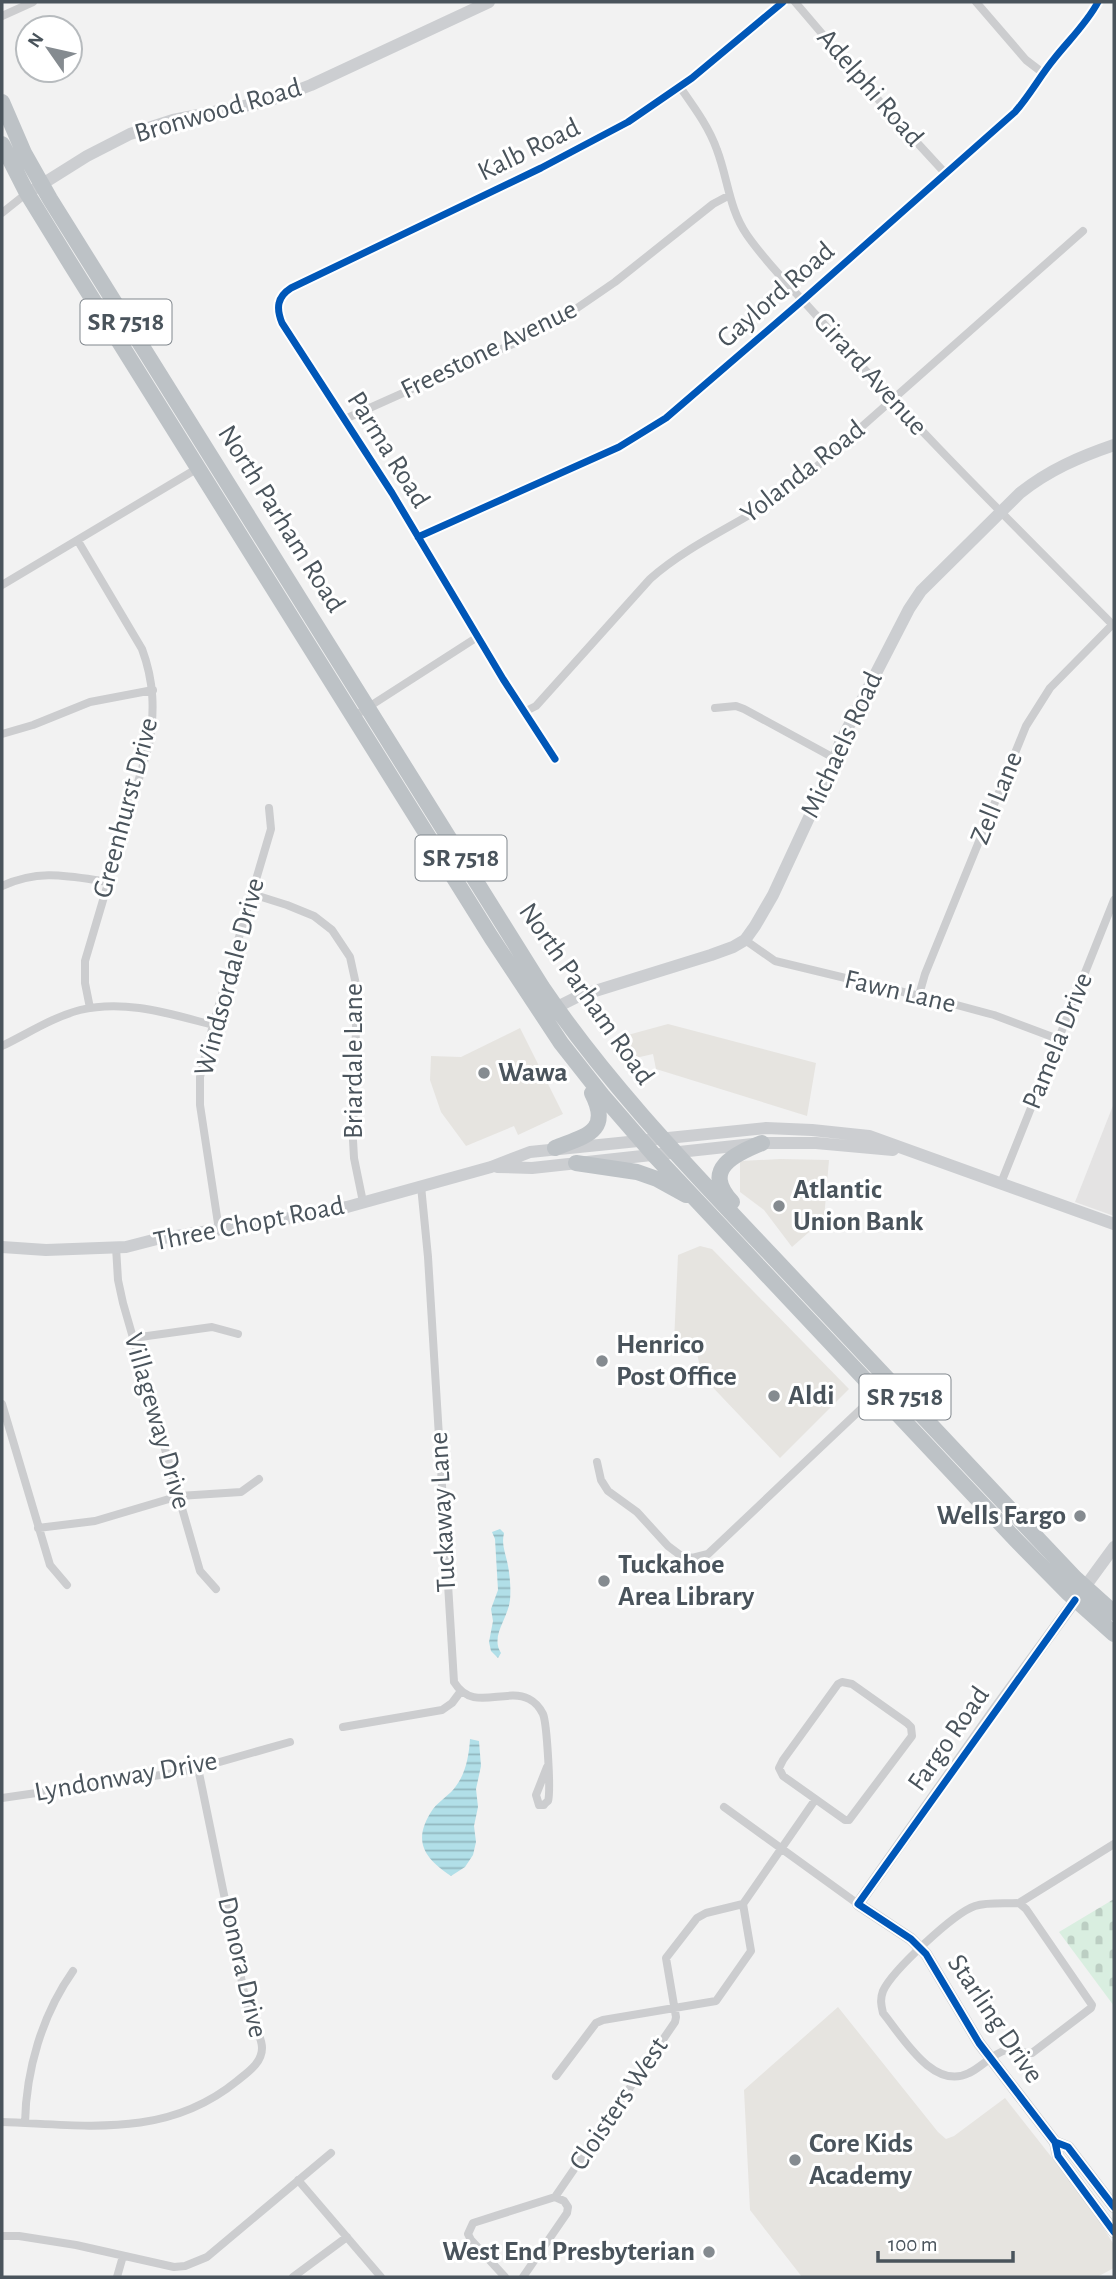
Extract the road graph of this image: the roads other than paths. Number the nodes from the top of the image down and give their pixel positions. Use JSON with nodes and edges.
{"nodes":[{"id":1,"x":33,"y":2,"type":"edge"},
{"id":2,"x":489,"y":2,"type":"edge"},
{"id":3,"x":783,"y":2,"type":"edge"},
{"id":4,"x":795,"y":2,"type":"edge"},
{"id":5,"x":976,"y":2,"type":"edge"},
{"id":6,"x":1098,"y":2,"type":"edge"},
{"id":7,"x":2,"y":16,"type":"edge"},
{"id":8,"x":1043,"y":73,"type":"junction"},
{"id":9,"x":680,"y":86,"type":"junction"},
{"id":10,"x":2,"y":102,"type":"edge"},
{"id":11,"x":2,"y":144,"type":"edge"},
{"id":12,"x":945,"y":173,"type":"junction"},
{"id":13,"x":34,"y":189,"type":"junction"},
{"id":14,"x":728,"y":196,"type":"junction"},
{"id":15,"x":2,"y":213,"type":"edge"},
{"id":16,"x":1083,"y":231,"type":"dead end"},
{"id":17,"x":803,"y":300,"type":"junction"},
{"id":18,"x":278,"y":305,"type":"joint"},
{"id":19,"x":893,"y":401,"type":"junction"},
{"id":20,"x":345,"y":419,"type":"junction"},
{"id":21,"x":1114,"y":445,"type":"edge"},
{"id":22,"x":205,"y":464,"type":"junction"},
{"id":23,"x":1000,"y":513,"type":"junction"},
{"id":24,"x":418,"y":537,"type":"junction"},
{"id":25,"x":78,"y":541,"type":"junction"},
{"id":26,"x":2,"y":585,"type":"edge"},
{"id":27,"x":1113,"y":625,"type":"edge"},
{"id":28,"x":479,"y":636,"type":"junction"},
{"id":29,"x":153,"y":690,"type":"junction"},
{"id":30,"x":368,"y":707,"type":"junction"},
{"id":31,"x":715,"y":708,"type":"dead end"},
{"id":32,"x":526,"y":711,"type":"junction"},
{"id":33,"x":354,"y":717,"type":"junction"},
{"id":34,"x":2,"y":734,"type":"edge"},
{"id":35,"x":834,"y":758,"type":"junction"},
{"id":36,"x":555,"y":759,"type":"dead end"},
{"id":37,"x":269,"y":808,"type":"dead end"},
{"id":38,"x":108,"y":882,"type":"junction"},
{"id":39,"x":2,"y":887,"type":"edge"},
{"id":40,"x":252,"y":894,"type":"junction"},
{"id":41,"x":1114,"y":900,"type":"edge"},
{"id":42,"x":745,"y":940,"type":"junction"},
{"id":43,"x":919,"y":995,"type":"junction"},
{"id":44,"x":90,"y":1008,"type":"junction"},
{"id":45,"x":549,"y":1011,"type":"junction"},
{"id":46,"x":213,"y":1024,"type":"junction"},
{"id":47,"x":1058,"y":1039,"type":"junction"},
{"id":48,"x":2,"y":1046,"type":"edge"},
{"id":49,"x":585,"y":1074,"type":"junction"},
{"id":50,"x":661,"y":1137,"type":"junction"},
{"id":51,"x":640,"y":1139,"type":"junction"},
{"id":52,"x":762,"y":1143,"type":"junction"},
{"id":53,"x":555,"y":1148,"type":"junction"},
{"id":54,"x":908,"y":1150,"type":"junction"},
{"id":55,"x":674,"y":1152,"type":"junction"},
{"id":56,"x":654,"y":1155,"type":"junction"},
{"id":57,"x":576,"y":1163,"type":"junction"},
{"id":58,"x":491,"y":1167,"type":"junction"},
{"id":59,"x":1001,"y":1183,"type":"junction"},
{"id":60,"x":421,"y":1186,"type":"junction"},
{"id":61,"x":363,"y":1202,"type":"junction"},
{"id":62,"x":699,"y":1202,"type":"junction"},
{"id":63,"x":1114,"y":1224,"type":"edge"},
{"id":64,"x":219,"y":1230,"type":"junction"},
{"id":65,"x":2,"y":1247,"type":"edge"},
{"id":66,"x":116,"y":1247,"type":"junction"},
{"id":67,"x":766,"y":1249,"type":"junction"},
{"id":68,"x":238,"y":1334,"type":"dead end"},
{"id":69,"x":132,"y":1338,"type":"junction"},
{"id":70,"x":884,"y":1387,"type":"junction"},
{"id":71,"x":2,"y":1404,"type":"edge"},
{"id":72,"x":597,"y":1462,"type":"dead end"},
{"id":73,"x":259,"y":1479,"type":"dead end"},
{"id":74,"x":179,"y":1496,"type":"junction"},
{"id":75,"x":38,"y":1528,"type":"junction"},
{"id":76,"x":1114,"y":1546,"type":"edge"},
{"id":77,"x":67,"y":1585,"type":"dead end"},
{"id":78,"x":216,"y":1589,"type":"dead end"},
{"id":79,"x":1080,"y":1593,"type":"junction"},
{"id":80,"x":1114,"y":1613,"type":"edge"},
{"id":81,"x":1114,"y":1634,"type":"edge"},
{"id":82,"x":461,"y":1691,"type":"junction"},
{"id":83,"x":343,"y":1727,"type":"dead end"},
{"id":84,"x":290,"y":1742,"type":"dead end"},
{"id":85,"x":547,"y":1767,"type":"dead end"},
{"id":86,"x":198,"y":1768,"type":"junction"},
{"id":87,"x":2,"y":1798,"type":"edge"},
{"id":88,"x":815,"y":1800,"type":"junction"},
{"id":89,"x":724,"y":1807,"type":"dead end"},
{"id":90,"x":1114,"y":1844,"type":"edge"},
{"id":91,"x":781,"y":1849,"type":"junction"},
{"id":92,"x":858,"y":1903,"type":"junction"},
{"id":93,"x":1019,"y":1903,"type":"junction"},
{"id":94,"x":743,"y":1904,"type":"junction"},
{"id":95,"x":919,"y":1947,"type":"junction"},
{"id":96,"x":73,"y":1971,"type":"dead end"},
{"id":97,"x":674,"y":2009,"type":"junction"},
{"id":98,"x":990,"y":2058,"type":"junction"},
{"id":99,"x":556,"y":2076,"type":"dead end"},
{"id":100,"x":2,"y":2122,"type":"edge"},
{"id":101,"x":25,"y":2123,"type":"junction"},
{"id":102,"x":1055,"y":2142,"type":"junction"},
{"id":103,"x":331,"y":2153,"type":"dead end"},
{"id":104,"x":298,"y":2180,"type":"junction"},
{"id":105,"x":555,"y":2197,"type":"junction"},
{"id":106,"x":1114,"y":2207,"type":"edge"},
{"id":107,"x":1114,"y":2232,"type":"edge"},
{"id":108,"x":2,"y":2236,"type":"edge"},
{"id":109,"x":347,"y":2237,"type":"junction"},
{"id":110,"x":124,"y":2256,"type":"junction"},
{"id":111,"x":117,"y":2277,"type":"edge"},
{"id":112,"x":293,"y":2277,"type":"edge"},
{"id":113,"x":381,"y":2277,"type":"edge"},
{"id":114,"x":505,"y":2277,"type":"edge"},
{"id":115,"x":523,"y":2277,"type":"edge"}],
"edges":[{"from":1,"to":7,"type":"street"},
{"from":2,"to":13,"type":"street","name":"Bronwood Road"},
{"from":3,"to":9,"type":"street","name":"Kalb Road"},
{"from":4,"to":12,"type":"street","name":"Adelphi Road"},
{"from":5,"to":8,"type":"street"},
{"from":6,"to":8,"type":"street","name":"Gaylord Road"},
{"from":8,"to":12,"type":"street","name":"Gaylord Road"},
{"from":9,"to":14,"type":"street","name":"Girard Avenue"},
{"from":9,"to":18,"type":"street","name":"Kalb Road"},
{"from":10,"to":13,"type":"highway","name":"North Parham Road","number":"SR 7518"},
{"from":11,"to":13,"type":"highway","name":"North Parham Road","number":"SR 7518"},
{"from":12,"to":17,"type":"street","name":"Gaylord Road"},
{"from":13,"to":15,"type":"street"},
{"from":13,"to":22,"type":"highway","name":"North Parham Road","number":"SR 7518"},
{"from":14,"to":17,"type":"street","name":"Girard Avenue"},
{"from":14,"to":20,"type":"street","name":"Freestone Avenue"},
{"from":16,"to":19,"type":"street","name":"Yolanda Road"},
{"from":17,"to":19,"type":"street","name":"Girard Avenue"},
{"from":17,"to":24,"type":"street","name":"Gaylord Road"},
{"from":18,"to":20,"type":"street","name":"Parma Road"},
{"from":19,"to":23,"type":"street","name":"Girard Avenue"},
{"from":19,"to":32,"type":"street","name":"Yolanda Road"},
{"from":20,"to":24,"type":"street","name":"Parma Road"},
{"from":21,"to":23,"type":"street","name":"Michaels Road"},
{"from":22,"to":25,"type":"street"},
{"from":22,"to":30,"type":"highway","name":"North Parham Road","number":"SR 7518"},
{"from":22,"to":33,"type":"highway","name":"North Parham Road","number":"SR 7518"},
{"from":23,"to":27,"type":"street","name":"Girard Avenue"},
{"from":23,"to":35,"type":"street","name":"Michaels Road"},
{"from":24,"to":28,"type":"street","name":"Parma Road"},
{"from":25,"to":26,"type":"street"},
{"from":25,"to":29,"type":"street","name":"Greenhurst Drive"},
{"from":27,"to":43,"type":"street","name":"Zell Lane"},
{"from":28,"to":30,"type":"street"},
{"from":28,"to":32,"type":"street","name":"Parma Road"},
{"from":29,"to":34,"type":"street"},
{"from":29,"to":38,"type":"street","name":"Greenhurst Drive"},
{"from":30,"to":33,"type":"street"},
{"from":30,"to":45,"type":"highway","name":"North Parham Road","number":"SR 7518"},
{"from":31,"to":35,"type":"street"},
{"from":32,"to":36,"type":"street","name":"Parma Road"},
{"from":33,"to":45,"type":"highway","name":"North Parham Road","number":"SR 7518"},
{"from":35,"to":42,"type":"street","name":"Michaels Road"},
{"from":37,"to":40,"type":"street","name":"Windsordale Drive"},
{"from":38,"to":39,"type":"street"},
{"from":38,"to":44,"type":"street","name":"Greenhurst Drive"},
{"from":40,"to":46,"type":"street","name":"Windsordale Drive"},
{"from":40,"to":61,"type":"street","name":"Briardale Lane"},
{"from":41,"to":47,"type":"street","name":"Pamela Drive"},
{"from":42,"to":43,"type":"street","name":"Fawn Lane"},
{"from":42,"to":45,"type":"street"},
{"from":43,"to":47,"type":"street","name":"Fawn Lane"},
{"from":44,"to":46,"type":"street"},
{"from":44,"to":48,"type":"street"},
{"from":45,"to":49,"type":"highway","name":"North Parham Road","number":"SR 7518"},
{"from":45,"to":50,"type":"highway","name":"North Parham Road","number":"SR 7518"},
{"from":46,"to":64,"type":"street","name":"Windsordale Drive"},
{"from":47,"to":59,"type":"street","name":"Pamela Drive"},
{"from":49,"to":51,"type":"highway","name":"North Parham Road","number":"SR 7518"},
{"from":49,"to":53,"type":"highway"},
{"from":50,"to":51,"type":"street","name":"Three Chopt Road"},
{"from":50,"to":54,"type":"street","name":"Three Chopt Road"},
{"from":50,"to":55,"type":"highway","name":"North Parham Road","number":"SR 7518"},
{"from":51,"to":53,"type":"street","name":"Three Chopt Road"},
{"from":51,"to":56,"type":"highway","name":"North Parham Road","number":"SR 7518"},
{"from":52,"to":54,"type":"street","name":"Three Chopt Road"},
{"from":52,"to":55,"type":"street","name":"Three Chopt Road"},
{"from":52,"to":67,"type":"highway"},
{"from":53,"to":58,"type":"street","name":"Three Chopt Road"},
{"from":54,"to":59,"type":"street","name":"Three Chopt Road"},
{"from":55,"to":56,"type":"street","name":"Three Chopt Road"},
{"from":55,"to":67,"type":"highway","name":"North Parham Road","number":"SR 7518"},
{"from":56,"to":57,"type":"street","name":"Three Chopt Road"},
{"from":56,"to":62,"type":"highway","name":"North Parham Road","number":"SR 7518"},
{"from":57,"to":58,"type":"street","name":"Three Chopt Road"},
{"from":57,"to":62,"type":"highway"},
{"from":58,"to":60,"type":"street","name":"Three Chopt Road"},
{"from":59,"to":63,"type":"street","name":"Three Chopt Road"},
{"from":60,"to":61,"type":"street","name":"Three Chopt Road"},
{"from":60,"to":82,"type":"street","name":"Tuckaway Lane"},
{"from":61,"to":64,"type":"street","name":"Three Chopt Road"},
{"from":62,"to":70,"type":"highway","name":"North Parham Road","number":"SR 7518"},
{"from":64,"to":66,"type":"street","name":"Three Chopt Road"},
{"from":65,"to":66,"type":"street","name":"Three Chopt Road"},
{"from":66,"to":69,"type":"street","name":"Villageway Drive"},
{"from":67,"to":70,"type":"highway","name":"North Parham Road","number":"SR 7518"},
{"from":68,"to":69,"type":"street"},
{"from":69,"to":74,"type":"street","name":"Villageway Drive"},
{"from":70,"to":72,"type":"street"},
{"from":70,"to":79,"type":"highway","name":"North Parham Road","number":"SR 7518"},
{"from":71,"to":75,"type":"street"},
{"from":73,"to":74,"type":"street"},
{"from":74,"to":75,"type":"street"},
{"from":74,"to":78,"type":"street","name":"Villageway Drive"},
{"from":75,"to":77,"type":"street"},
{"from":76,"to":79,"type":"street","name":"Fargo Road"},
{"from":79,"to":80,"type":"highway","name":"North Parham Road","number":"SR 7518"},
{"from":79,"to":81,"type":"highway","name":"North Parham Road","number":"SR 7518"},
{"from":79,"to":92,"type":"street","name":"Fargo Road"},
{"from":82,"to":83,"type":"street"},
{"from":82,"to":85,"type":"street"},
{"from":84,"to":86,"type":"street","name":"Lyndonway Drive"},
{"from":86,"to":87,"type":"street","name":"Lyndonway Drive"},
{"from":86,"to":101,"type":"street","name":"Donora Drive"},
{"from":88,"to":88,"type":"street"},
{"from":88,"to":91,"type":"street"},
{"from":89,"to":91,"type":"street","name":"Starling Drive"},
{"from":90,"to":93,"type":"street"},
{"from":91,"to":92,"type":"street","name":"Starling Drive"},
{"from":91,"to":94,"type":"street"},
{"from":92,"to":95,"type":"street","name":"Starling Drive"},
{"from":93,"to":95,"type":"street"},
{"from":93,"to":98,"type":"street"},
{"from":94,"to":97,"type":"street","name":"Cloisters West"},
{"from":94,"to":97,"type":"street","name":"Cloisters West"},
{"from":95,"to":98,"type":"street","name":"Starling Drive"},
{"from":95,"to":98,"type":"street"},
{"from":96,"to":101,"type":"street"},
{"from":97,"to":99,"type":"street","name":"Cloisters West"},
{"from":97,"to":105,"type":"street","name":"Cloisters West"},
{"from":98,"to":102,"type":"street","name":"Starling Drive"},
{"from":100,"to":101,"type":"street","name":"Donora Drive"},
{"from":102,"to":106,"type":"street","name":"Starling Drive"},
{"from":102,"to":107,"type":"street","name":"Starling Drive"},
{"from":103,"to":104,"type":"street"},
{"from":104,"to":109,"type":"street"},
{"from":104,"to":110,"type":"street"},
{"from":105,"to":114,"type":"street","name":"Cloisters West"},
{"from":105,"to":115,"type":"street","name":"Cloisters West"},
{"from":108,"to":110,"type":"street"},
{"from":109,"to":112,"type":"street"},
{"from":109,"to":113,"type":"street"},
{"from":110,"to":111,"type":"street"}]}
